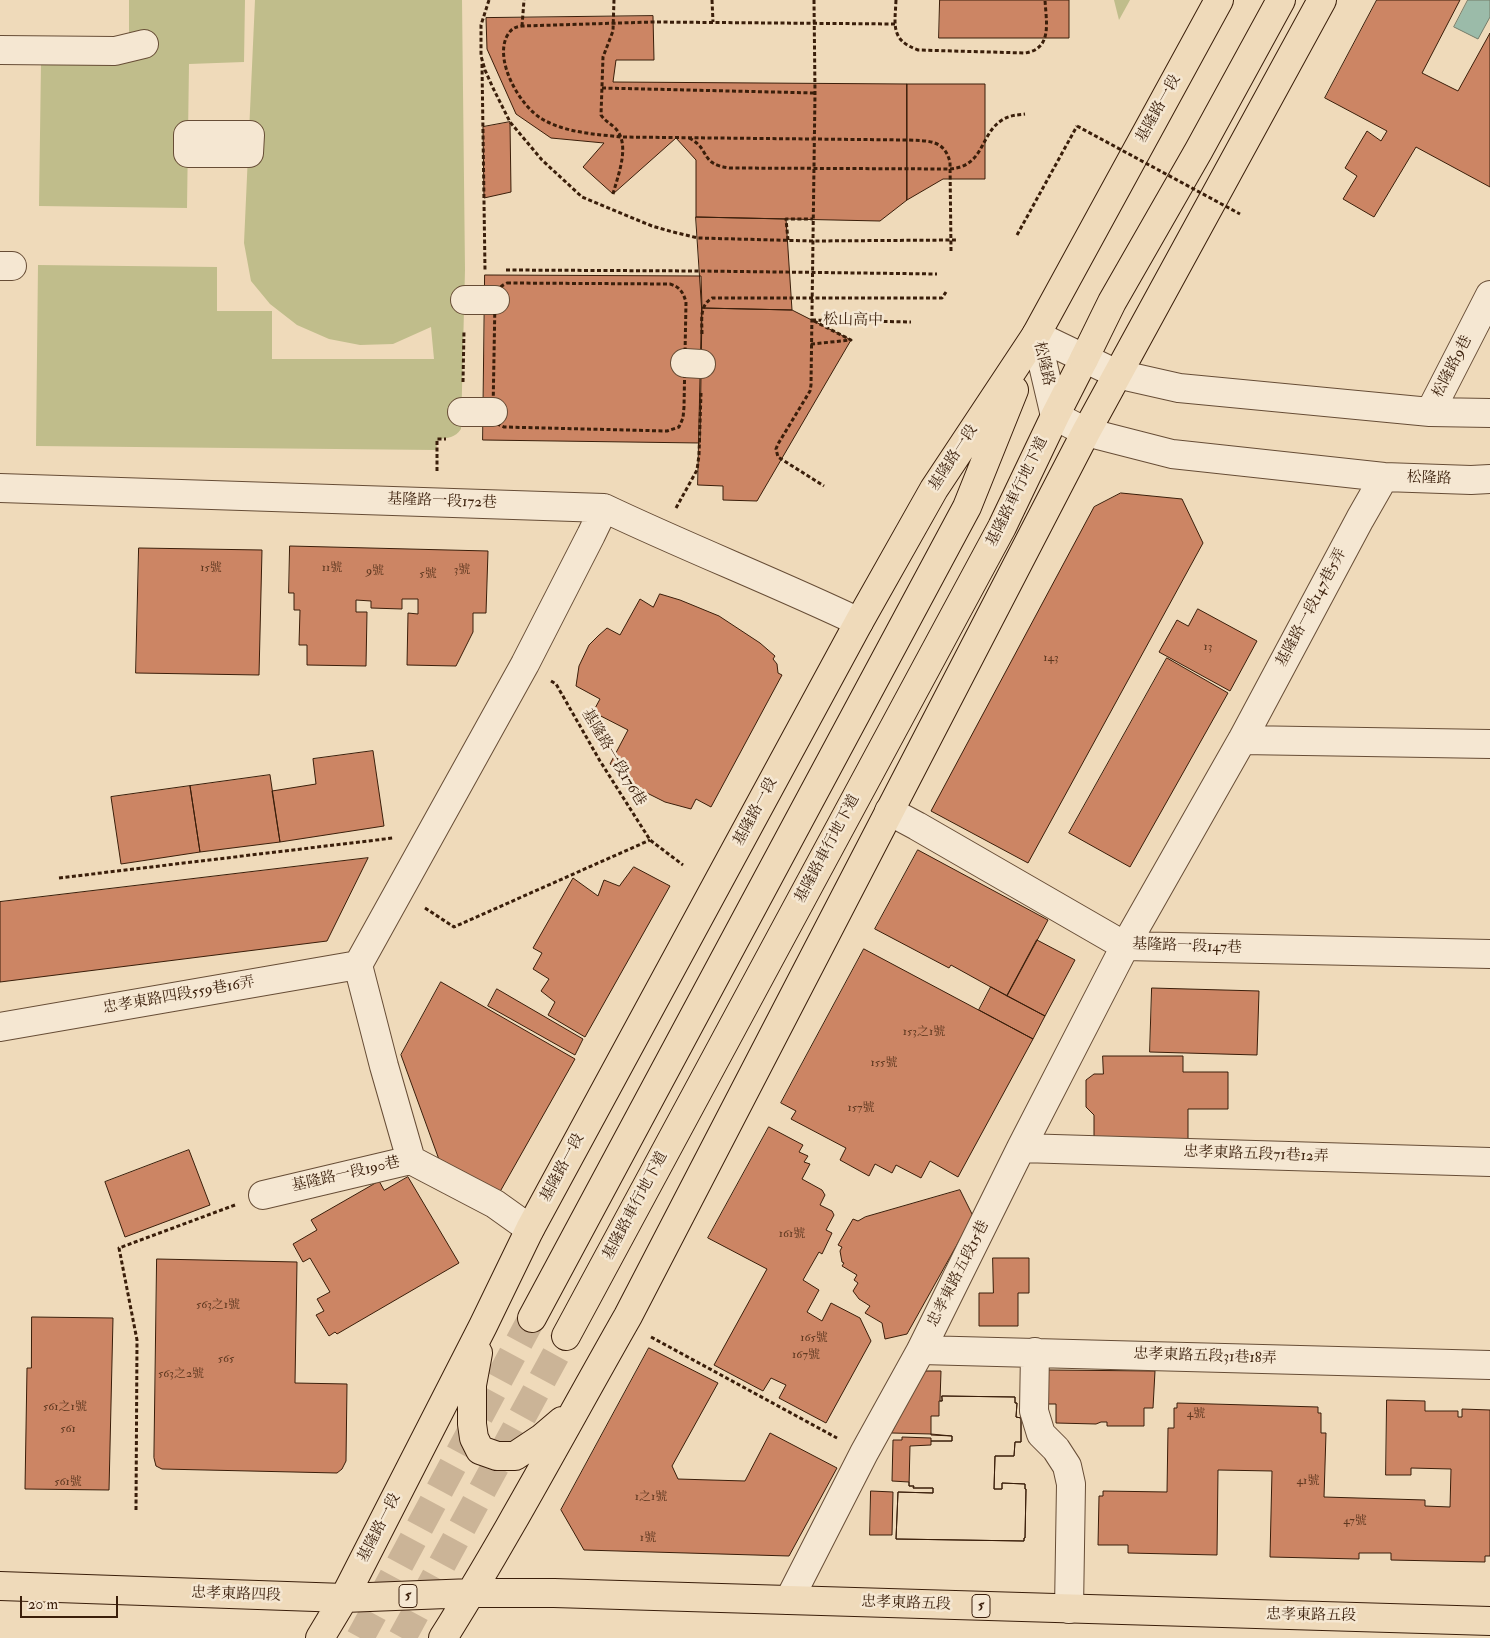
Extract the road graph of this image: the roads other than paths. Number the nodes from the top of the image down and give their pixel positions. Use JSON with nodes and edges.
{"nodes":[{"id":1,"x":1219,"y":0,"type":"edge"},
{"id":2,"x":1281,"y":0,"type":"edge"},
{"id":3,"x":1322,"y":0,"type":"edge"},
{"id":4,"x":0,"y":38,"type":"edge"},
{"id":5,"x":0,"y":50,"type":"edge"},
{"id":6,"x":1490,"y":295,"type":"edge"},
{"id":7,"x":465,"y":300,"type":"road end"},
{"id":8,"x":495,"y":300,"type":"road end"},
{"id":9,"x":1036,"y":335,"type":"junction"},
{"id":10,"x":1084,"y":359,"type":"junction"},
{"id":11,"x":1117,"y":374,"type":"junction"},
{"id":12,"x":462,"y":412,"type":"road end"},
{"id":13,"x":493,"y":412,"type":"road end"},
{"id":14,"x":1430,"y":412,"type":"junction"},
{"id":15,"x":1490,"y":413,"type":"edge"},
{"id":16,"x":1055,"y":416,"type":"junction"},
{"id":17,"x":1086,"y":432,"type":"junction"},
{"id":18,"x":1384,"y":477,"type":"junction"},
{"id":19,"x":1490,"y":479,"type":"edge"},
{"id":20,"x":0,"y":488,"type":"edge"},
{"id":21,"x":604,"y":508,"type":"junction"},
{"id":22,"x":859,"y":622,"type":"junction"},
{"id":23,"x":1242,"y":740,"type":"junction"},
{"id":24,"x":1490,"y":744,"type":"edge"},
{"id":25,"x":889,"y":811,"type":"junction"},
{"id":26,"x":1125,"y":946,"type":"junction"},
{"id":27,"x":1490,"y":954,"type":"edge"},
{"id":28,"x":358,"y":965,"type":"junction"},
{"id":29,"x":0,"y":1028,"type":"edge"},
{"id":30,"x":1021,"y":1148,"type":"junction"},
{"id":31,"x":411,"y":1160,"type":"junction"},
{"id":32,"x":1490,"y":1162,"type":"edge"},
{"id":33,"x":263,"y":1195,"type":"road end"},
{"id":34,"x":530,"y":1229,"type":"junction"},
{"id":35,"x":532,"y":1318,"type":"tunnel mouth"},
{"id":36,"x":483,"y":1326,"type":"junction"},
{"id":37,"x":566,"y":1336,"type":"tunnel mouth"},
{"id":38,"x":921,"y":1350,"type":"junction"},
{"id":39,"x":1035,"y":1352,"type":"junction"},
{"id":40,"x":1490,"y":1365,"type":"edge"},
{"id":41,"x":574,"y":1411,"type":"junction"},
{"id":42,"x":0,"y":1586,"type":"edge"},
{"id":43,"x":472,"y":1593,"type":"junction"},
{"id":44,"x":344,"y":1598,"type":"junction"},
{"id":45,"x":788,"y":1600,"type":"junction"},
{"id":46,"x":1068,"y":1609,"type":"junction"},
{"id":47,"x":1490,"y":1621,"type":"edge"},
{"id":48,"x":320,"y":1638,"type":"edge"},
{"id":49,"x":443,"y":1638,"type":"edge"}],
"edges":[{"from":1,"to":9,"type":"main road","name":"基隆路一段"},
{"from":2,"to":10,"type":"main road","name":"基隆路車行地下道"},
{"from":3,"to":11,"type":"main road"},
{"from":4,"to":5,"type":"street"},
{"from":6,"to":14,"type":"street","name":"松隆路9巷"},
{"from":7,"to":8,"type":"street"},
{"from":9,"to":10,"type":"street","name":"松隆路"},
{"from":9,"to":16,"type":"street","name":"松隆路"},
{"from":9,"to":22,"type":"main road","name":"基隆路一段"},
{"from":9,"to":35,"type":"main road"},
{"from":10,"to":11,"type":"street","name":"松隆路"},
{"from":10,"to":16,"type":"main road","name":"基隆路車行地下道"},
{"from":11,"to":14,"type":"street","name":"松隆路"},
{"from":11,"to":16,"type":"main road"},
{"from":11,"to":17,"type":"main road"},
{"from":12,"to":13,"type":"street"},
{"from":14,"to":15,"type":"street","name":"松隆路"},
{"from":16,"to":17,"type":"street","name":"松隆路"},
{"from":16,"to":37,"type":"main road","name":"基隆路車行地下道"},
{"from":17,"to":18,"type":"street","name":"松隆路"},
{"from":17,"to":25,"type":"main road"},
{"from":18,"to":19,"type":"street","name":"松隆路"},
{"from":18,"to":23,"type":"street","name":"基隆路一段147巷5弄"},
{"from":20,"to":21,"type":"street","name":"基隆路一段172巷"},
{"from":21,"to":22,"type":"street","name":"基隆路一段172巷"},
{"from":21,"to":28,"type":"street"},
{"from":22,"to":34,"type":"main road","name":"基隆路一段"},
{"from":23,"to":24,"type":"street"},
{"from":23,"to":26,"type":"street","name":"基隆路一段147巷5弄"},
{"from":25,"to":26,"type":"street","name":"基隆路一段147巷"},
{"from":25,"to":41,"type":"main road"},
{"from":26,"to":27,"type":"street","name":"基隆路一段147巷"},
{"from":26,"to":30,"type":"street","name":"忠孝東路五段15巷"},
{"from":28,"to":29,"type":"street","name":"忠孝東路四段559巷16弄"},
{"from":28,"to":31,"type":"street"},
{"from":30,"to":32,"type":"street","name":"忠孝東路五段71巷12弄"},
{"from":30,"to":38,"type":"street","name":"忠孝東路五段15巷"},
{"from":31,"to":33,"type":"street","name":"基隆路一段190巷"},
{"from":31,"to":34,"type":"street","name":"基隆路一段190巷"},
{"from":34,"to":36,"type":"main road","name":"基隆路一段"},
{"from":36,"to":41,"type":"main road"},
{"from":36,"to":44,"type":"main road","name":"基隆路一段"},
{"from":38,"to":39,"type":"street","name":"忠孝東路五段31巷18弄"},
{"from":38,"to":45,"type":"street","name":"忠孝東路五段15巷"},
{"from":39,"to":40,"type":"street","name":"忠孝東路五段31巷18弄"},
{"from":39,"to":46,"type":"street"},
{"from":41,"to":43,"type":"main road"},
{"from":42,"to":44,"type":"main road","name":"忠孝東路四段","number":"5"},
{"from":43,"to":44,"type":"main road","name":"忠孝東路四段","number":"5"},
{"from":43,"to":45,"type":"main road","name":"忠孝東路五段","number":"5"},
{"from":43,"to":49,"type":"main road"},
{"from":44,"to":48,"type":"main road","name":"基隆路一段"},
{"from":45,"to":46,"type":"main road","name":"忠孝東路五段","number":"5"},
{"from":46,"to":47,"type":"main road","name":"忠孝東路五段","number":"5"}]}
